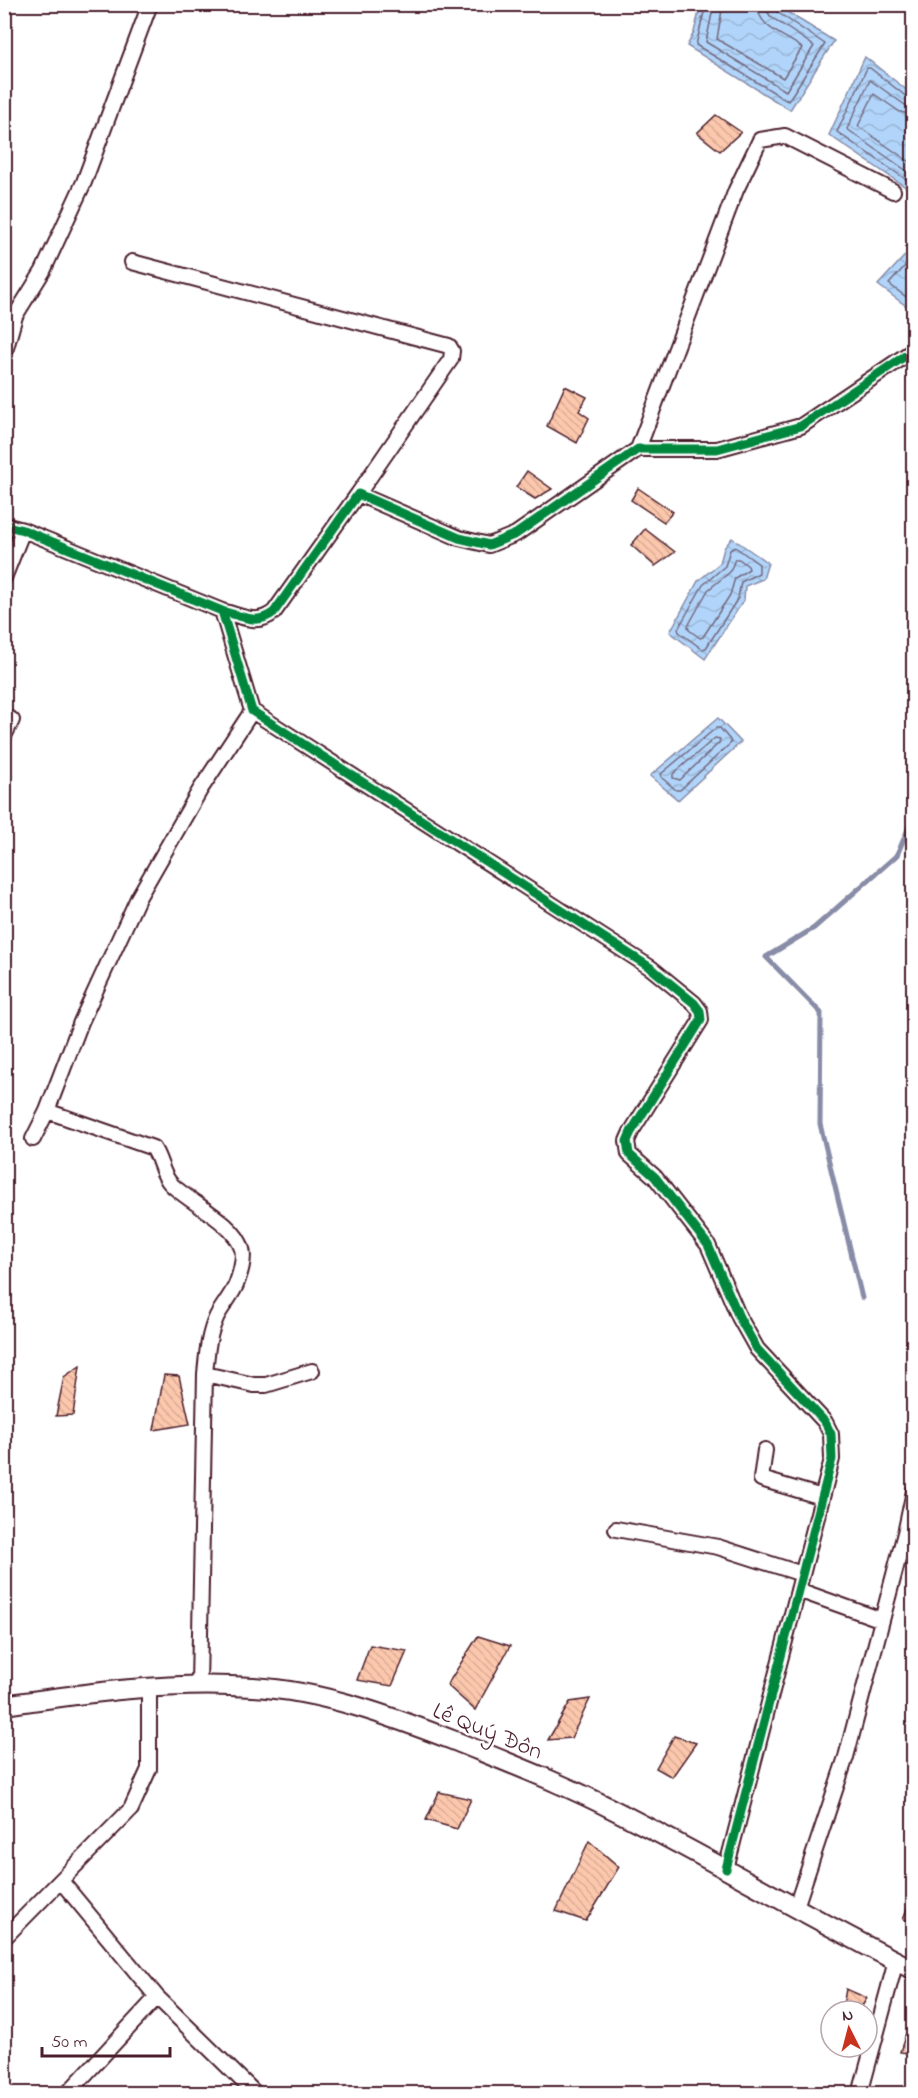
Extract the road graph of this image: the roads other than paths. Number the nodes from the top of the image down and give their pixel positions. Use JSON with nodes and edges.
{"nodes":[{"id":1,"x":150,"y":4,"type":"edge"},
{"id":2,"x":893,"y":192,"type":"dead end"},
{"id":3,"x":132,"y":262,"type":"dead end"},
{"id":4,"x":914,"y":350,"type":"edge"},
{"id":5,"x":4,"y":355,"type":"edge"},
{"id":6,"x":638,"y":449,"type":"junction"},
{"id":7,"x":358,"y":494,"type":"junction"},
{"id":8,"x":4,"y":525,"type":"edge"},
{"id":9,"x":23,"y":530,"type":"junction"},
{"id":10,"x":4,"y":578,"type":"edge"},
{"id":11,"x":222,"y":611,"type":"junction"},
{"id":12,"x":252,"y":711,"type":"junction"},
{"id":13,"x":4,"y":716,"type":"edge"},
{"id":14,"x":4,"y":736,"type":"edge"},
{"id":15,"x":47,"y":1111,"type":"junction"},
{"id":16,"x":33,"y":1139,"type":"dead end"},
{"id":17,"x":312,"y":1371,"type":"dead end"},
{"id":18,"x":205,"y":1374,"type":"junction"},
{"id":19,"x":765,"y":1450,"type":"dead end"},
{"id":20,"x":914,"y":1491,"type":"edge"},
{"id":21,"x":822,"y":1497,"type":"junction"},
{"id":22,"x":616,"y":1529,"type":"dead end"},
{"id":23,"x":910,"y":1530,"type":"edge"},
{"id":24,"x":802,"y":1574,"type":"junction"},
{"id":25,"x":798,"y":1590,"type":"junction"},
{"id":26,"x":882,"y":1620,"type":"junction"},
{"id":27,"x":199,"y":1685,"type":"junction"},
{"id":28,"x":149,"y":1689,"type":"junction"},
{"id":29,"x":4,"y":1706,"type":"edge"},
{"id":30,"x":726,"y":1869,"type":"junction"},
{"id":31,"x":61,"y":1881,"type":"junction"},
{"id":32,"x":796,"y":1907,"type":"junction"},
{"id":33,"x":4,"y":1938,"type":"edge"},
{"id":34,"x":896,"y":1962,"type":"junction"},
{"id":35,"x":914,"y":1970,"type":"edge"},
{"id":36,"x":157,"y":1997,"type":"junction"},
{"id":37,"x":67,"y":2094,"type":"edge"},
{"id":38,"x":256,"y":2094,"type":"edge"},
{"id":39,"x":860,"y":2094,"type":"edge"}],
"edges":[{"from":1,"to":5,"type":"street"},
{"from":2,"to":6,"type":"street"},
{"from":3,"to":7,"type":"street"},
{"from":4,"to":6,"type":"street"},
{"from":6,"to":7,"type":"street"},
{"from":7,"to":11,"type":"street"},
{"from":8,"to":9,"type":"street"},
{"from":9,"to":10,"type":"street"},
{"from":9,"to":11,"type":"street"},
{"from":11,"to":12,"type":"street"},
{"from":12,"to":15,"type":"street"},
{"from":12,"to":21,"type":"street"},
{"from":13,"to":14,"type":"street"},
{"from":15,"to":16,"type":"street"},
{"from":15,"to":18,"type":"street"},
{"from":17,"to":18,"type":"street"},
{"from":18,"to":27,"type":"street"},
{"from":19,"to":21,"type":"street"},
{"from":20,"to":23,"type":"street"},
{"from":21,"to":24,"type":"street"},
{"from":22,"to":24,"type":"street"},
{"from":23,"to":26,"type":"street"},
{"from":24,"to":25,"type":"street"},
{"from":25,"to":26,"type":"street"},
{"from":25,"to":30,"type":"street"},
{"from":26,"to":32,"type":"street"},
{"from":27,"to":28,"type":"main road","name":"Lê Quý Đôn"},
{"from":27,"to":30,"type":"main road","name":"Lê Quý Đôn"},
{"from":28,"to":29,"type":"main road","name":"Lê Quý Đôn"},
{"from":28,"to":31,"type":"street"},
{"from":30,"to":32,"type":"main road","name":"Lê Quý Đôn"},
{"from":31,"to":33,"type":"street"},
{"from":31,"to":36,"type":"street"},
{"from":32,"to":34,"type":"main road","name":"Lê Quý Đôn"},
{"from":34,"to":35,"type":"main road","name":"Lê Quý Đôn"},
{"from":34,"to":39,"type":"street"},
{"from":36,"to":37,"type":"street"},
{"from":36,"to":38,"type":"street"}]}
